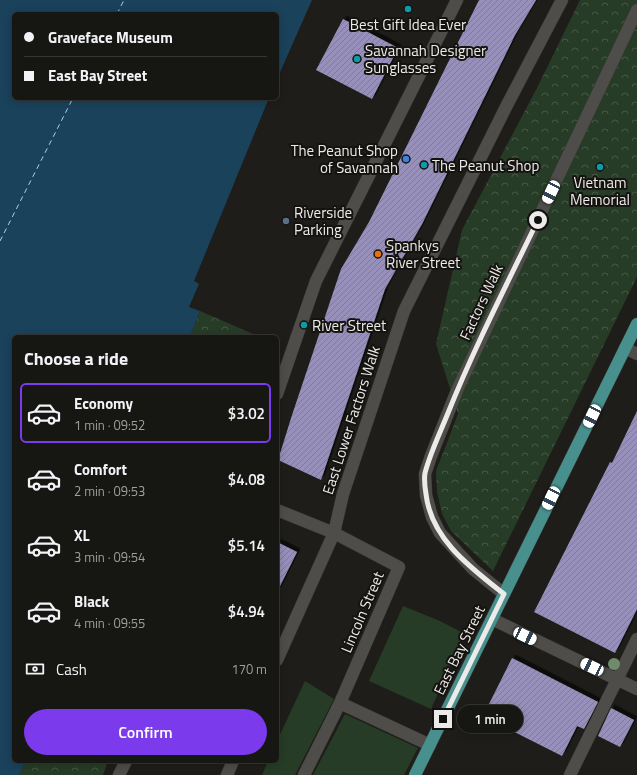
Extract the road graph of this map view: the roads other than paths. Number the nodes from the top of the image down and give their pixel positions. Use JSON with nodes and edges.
{"nodes":[{"id":1,"x":457,"y":0,"type":"edge"},
{"id":2,"x":562,"y":0,"type":"edge"},
{"id":3,"x":637,"y":10,"type":"edge"},
{"id":4,"x":637,"y":324,"type":"edge"},
{"id":5,"x":625,"y":348,"type":"junction"},
{"id":6,"x":637,"y":354,"type":"edge"},
{"id":7,"x":279,"y":388,"type":"edge"},
{"id":8,"x":279,"y":511,"type":"edge"},
{"id":9,"x":334,"y":533,"type":"junction"},
{"id":10,"x":504,"y":594,"type":"junction"},
{"id":11,"x":492,"y":619,"type":"junction"},
{"id":12,"x":637,"y":639,"type":"edge"},
{"id":13,"x":279,"y":656,"type":"edge"},
{"id":14,"x":618,"y":679,"type":"junction"},
{"id":15,"x":637,"y":689,"type":"edge"},
{"id":16,"x":340,"y":703,"type":"junction"},
{"id":17,"x":430,"y":745,"type":"junction"},
{"id":18,"x":125,"y":763,"type":"edge"},
{"id":19,"x":232,"y":763,"type":"edge"},
{"id":20,"x":119,"y":775,"type":"edge"},
{"id":21,"x":227,"y":775,"type":"edge"},
{"id":22,"x":304,"y":775,"type":"edge"},
{"id":23,"x":415,"y":775,"type":"edge"},
{"id":24,"x":570,"y":775,"type":"edge"}],
"edges":[{"from":1,"to":7,"type":"street"},
{"from":2,"to":9,"type":"street","name":"East Lower Factors Walk"},
{"from":3,"to":10,"type":"street","name":"Factors Walk"},
{"from":4,"to":5,"type":"main road","name":"East Bay Street"},
{"from":5,"to":6,"type":"street"},
{"from":5,"to":10,"type":"main road","name":"East Bay Street"},
{"from":8,"to":9,"type":"street","name":"Lincoln Street"},
{"from":9,"to":13,"type":"street","name":"East Lower Factors Walk"},
{"from":9,"to":16,"type":"street","name":"Lincoln Street"},
{"from":10,"to":11,"type":"main road","name":"East Bay Street"},
{"from":11,"to":14,"type":"street"},
{"from":11,"to":17,"type":"main road","name":"East Bay Street"},
{"from":12,"to":14,"type":"street"},
{"from":14,"to":15,"type":"street"},
{"from":14,"to":24,"type":"street"},
{"from":16,"to":17,"type":"street"},
{"from":16,"to":22,"type":"street"},
{"from":17,"to":23,"type":"main road","name":"East Bay Street"},
{"from":18,"to":20,"type":"street"},
{"from":19,"to":21,"type":"street"}]}
